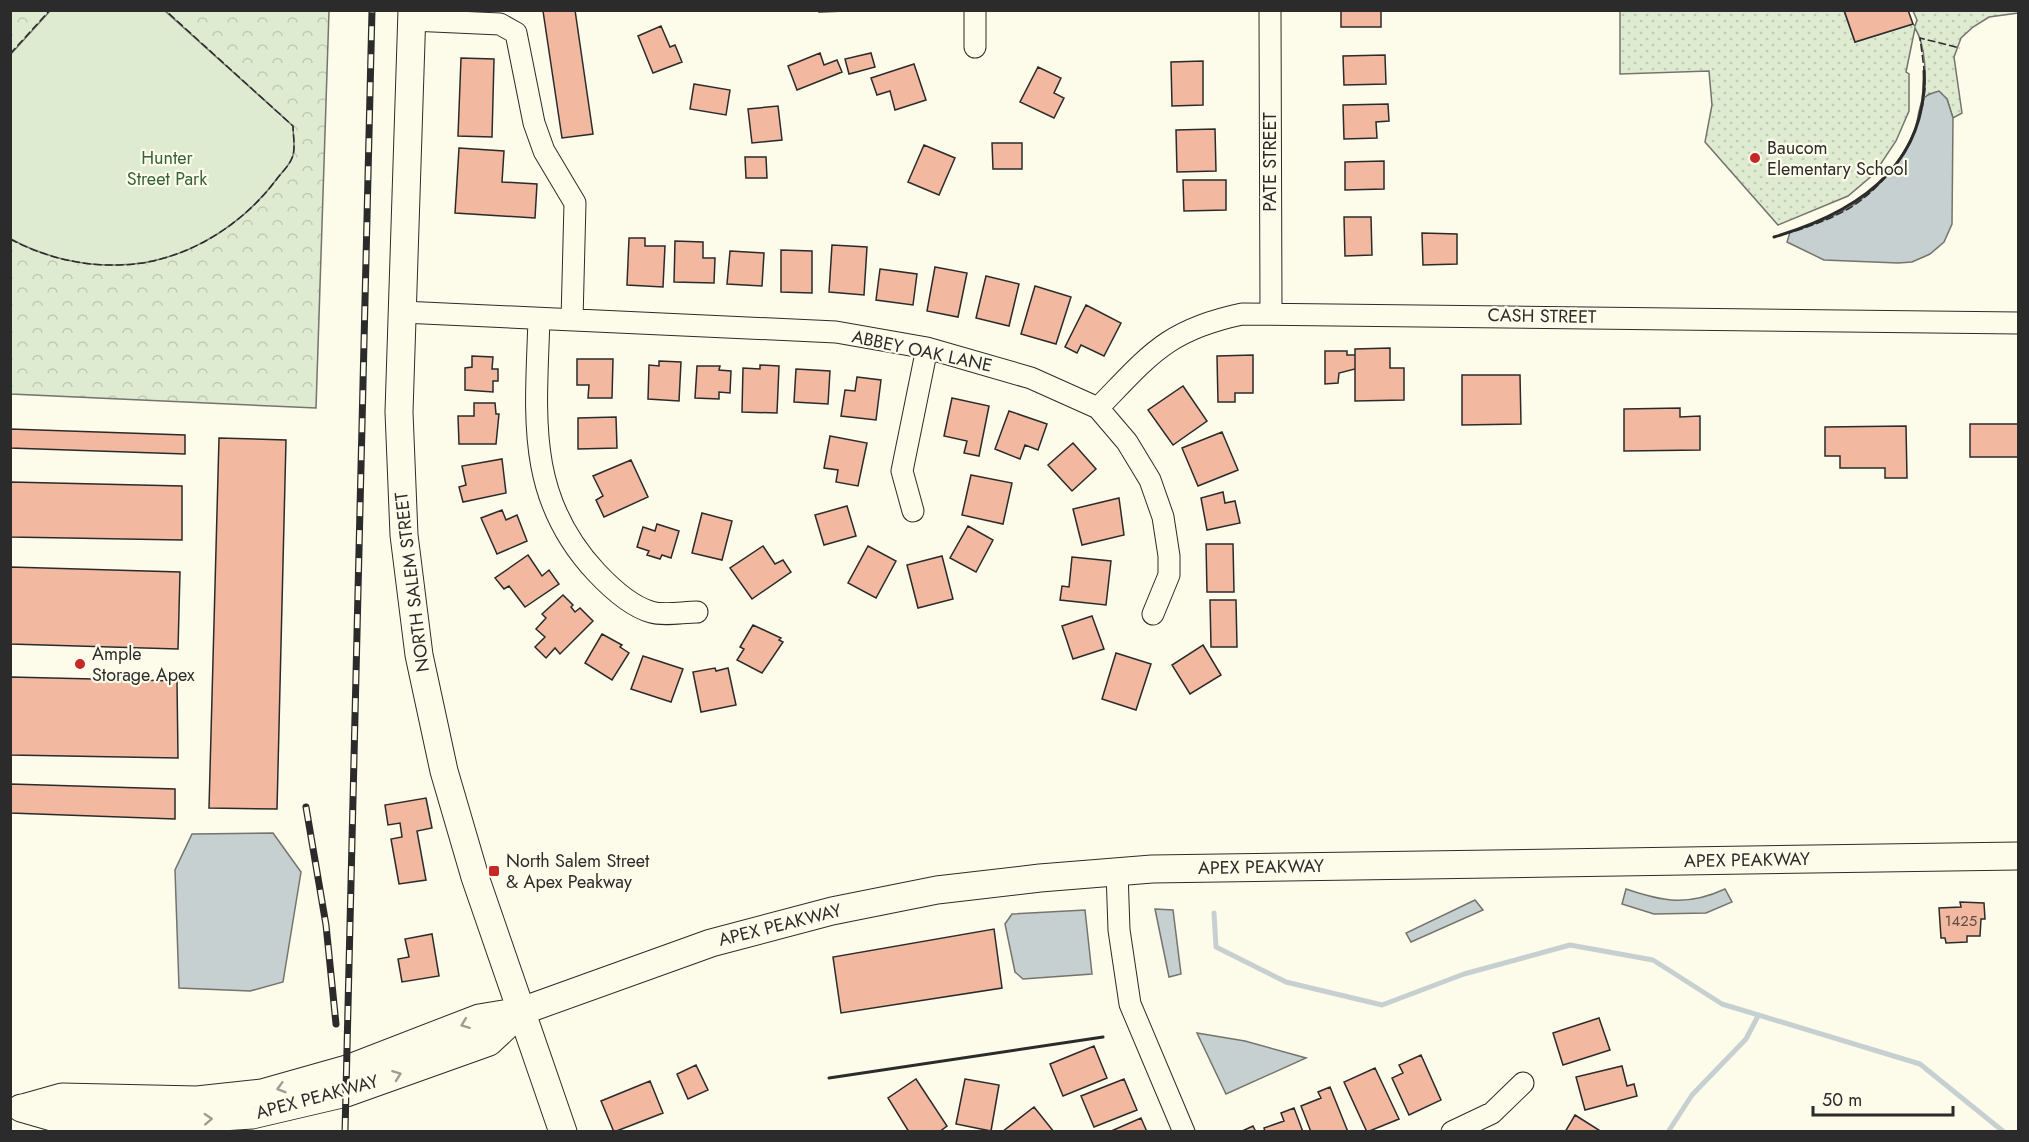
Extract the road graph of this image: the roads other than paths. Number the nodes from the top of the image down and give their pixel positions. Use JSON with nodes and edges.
{"nodes":[{"id":1,"x":975,"y":10,"type":"edge"},
{"id":2,"x":1270,"y":10,"type":"edge"},
{"id":3,"x":412,"y":15,"type":"edge"},
{"id":4,"x":975,"y":47,"type":"dead end"},
{"id":5,"x":402,"y":312,"type":"junction"},
{"id":6,"x":1271,"y":313,"type":"junction"},
{"id":7,"x":539,"y":319,"type":"junction"},
{"id":8,"x":572,"y":320,"type":"junction"},
{"id":9,"x":2019,"y":324,"type":"edge"},
{"id":10,"x":927,"y":348,"type":"junction"},
{"id":11,"x":1098,"y":408,"type":"junction"},
{"id":12,"x":913,"y":511,"type":"dead end"},
{"id":13,"x":697,"y":612,"type":"dead end"},
{"id":14,"x":1153,"y":614,"type":"dead end"},
{"id":15,"x":2019,"y":856,"type":"edge"},
{"id":16,"x":1117,"y":872,"type":"junction"},
{"id":17,"x":522,"y":1011,"type":"junction"},
{"id":18,"x":1523,"y":1083,"type":"dead end"},
{"id":19,"x":17,"y":1108,"type":"edge"},
{"id":20,"x":128,"y":1127,"type":"edge"},
{"id":21,"x":563,"y":1131,"type":"edge"},
{"id":22,"x":1184,"y":1131,"type":"edge"},
{"id":23,"x":1452,"y":1131,"type":"edge"}],
"edges":[{"from":1,"to":4,"type":"street"},
{"from":2,"to":6,"type":"street","name":"PATE STREET"},
{"from":3,"to":5,"type":"main road","name":"NORTH SALEM STREET"},
{"from":3,"to":8,"type":"street"},
{"from":5,"to":7,"type":"street","name":"ABBEY OAK LANE"},
{"from":5,"to":17,"type":"main road","name":"NORTH SALEM STREET"},
{"from":6,"to":9,"type":"street","name":"CASH STREET"},
{"from":6,"to":11,"type":"street","name":"CASH STREET"},
{"from":7,"to":8,"type":"street","name":"ABBEY OAK LANE"},
{"from":7,"to":13,"type":"street"},
{"from":8,"to":10,"type":"street","name":"ABBEY OAK LANE"},
{"from":10,"to":11,"type":"street","name":"ABBEY OAK LANE"},
{"from":10,"to":12,"type":"street"},
{"from":11,"to":14,"type":"street","name":"ABBEY OAK LANE"},
{"from":15,"to":16,"type":"main road","name":"APEX PEAKWAY"},
{"from":16,"to":17,"type":"main road","name":"APEX PEAKWAY"},
{"from":16,"to":22,"type":"street"},
{"from":17,"to":19,"type":"main road","name":"APEX PEAKWAY","one_way":true},
{"from":20,"to":17,"type":"main road","name":"APEX PEAKWAY","one_way":true},
{"from":17,"to":21,"type":"main road","name":"NORTH SALEM STREET"},
{"from":18,"to":23,"type":"street"},
{"from":19,"to":20,"type":"main road","name":"APEX PEAKWAY"}]}
